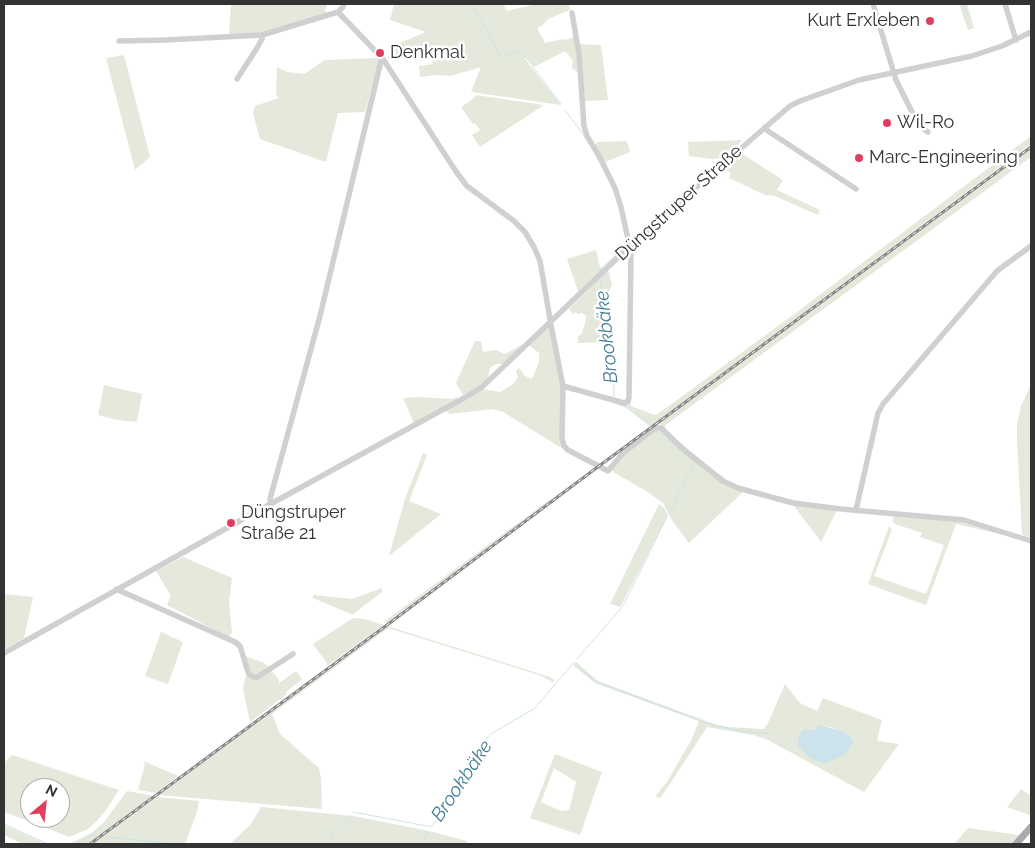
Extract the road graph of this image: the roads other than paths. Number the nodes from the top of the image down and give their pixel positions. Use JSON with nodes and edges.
{"nodes":[{"id":1,"x":344,"y":4,"type":"edge"},
{"id":2,"x":873,"y":4,"type":"edge"},
{"id":3,"x":1005,"y":4,"type":"edge"},
{"id":4,"x":338,"y":12,"type":"junction"},
{"id":5,"x":572,"y":13,"type":"dead end"},
{"id":6,"x":1031,"y":32,"type":"edge"},
{"id":7,"x":262,"y":35,"type":"junction"},
{"id":8,"x":1016,"y":40,"type":"junction"},
{"id":9,"x":120,"y":41,"type":"dead end"},
{"id":10,"x":383,"y":58,"type":"junction"},
{"id":11,"x":894,"y":72,"type":"junction"},
{"id":12,"x":237,"y":79,"type":"dead end"},
{"id":13,"x":765,"y":127,"type":"junction"},
{"id":14,"x":928,"y":132,"type":"dead end"},
{"id":15,"x":856,"y":189,"type":"dead end"},
{"id":16,"x":630,"y":246,"type":"junction"},
{"id":17,"x":1031,"y":246,"type":"edge"},
{"id":18,"x":551,"y":322,"type":"junction"},
{"id":19,"x":564,"y":386,"type":"junction"},
{"id":20,"x":271,"y":504,"type":"junction"},
{"id":21,"x":856,"y":510,"type":"junction"},
{"id":22,"x":1031,"y":541,"type":"edge"},
{"id":23,"x":116,"y":589,"type":"junction"},
{"id":24,"x":4,"y":653,"type":"edge"},
{"id":25,"x":293,"y":654,"type":"dead end"},
{"id":26,"x":1031,"y":827,"type":"edge"},
{"id":27,"x":1016,"y":844,"type":"edge"}],
"edges":[{"from":1,"to":4,"type":"street"},
{"from":2,"to":11,"type":"street"},
{"from":3,"to":8,"type":"street"},
{"from":4,"to":7,"type":"street"},
{"from":4,"to":10,"type":"street"},
{"from":5,"to":16,"type":"street"},
{"from":6,"to":8,"type":"street","name":"Düngstruper Straße"},
{"from":7,"to":9,"type":"street"},
{"from":7,"to":12,"type":"street"},
{"from":8,"to":11,"type":"street","name":"Düngstruper Straße"},
{"from":10,"to":18,"type":"street"},
{"from":10,"to":20,"type":"street"},
{"from":11,"to":13,"type":"street","name":"Düngstruper Straße"},
{"from":11,"to":14,"type":"street"},
{"from":13,"to":15,"type":"street"},
{"from":13,"to":16,"type":"street","name":"Düngstruper Straße"},
{"from":16,"to":18,"type":"street","name":"Düngstruper Straße"},
{"from":16,"to":19,"type":"street"},
{"from":17,"to":21,"type":"street"},
{"from":18,"to":19,"type":"street"},
{"from":18,"to":20,"type":"street","name":"Düngstruper Straße"},
{"from":19,"to":21,"type":"street"},
{"from":20,"to":23,"type":"street","name":"Düngstruper Straße"},
{"from":21,"to":22,"type":"street"},
{"from":23,"to":24,"type":"street","name":"Düngstruper Straße"},
{"from":23,"to":25,"type":"street"},
{"from":26,"to":27,"type":"main road"}]}
